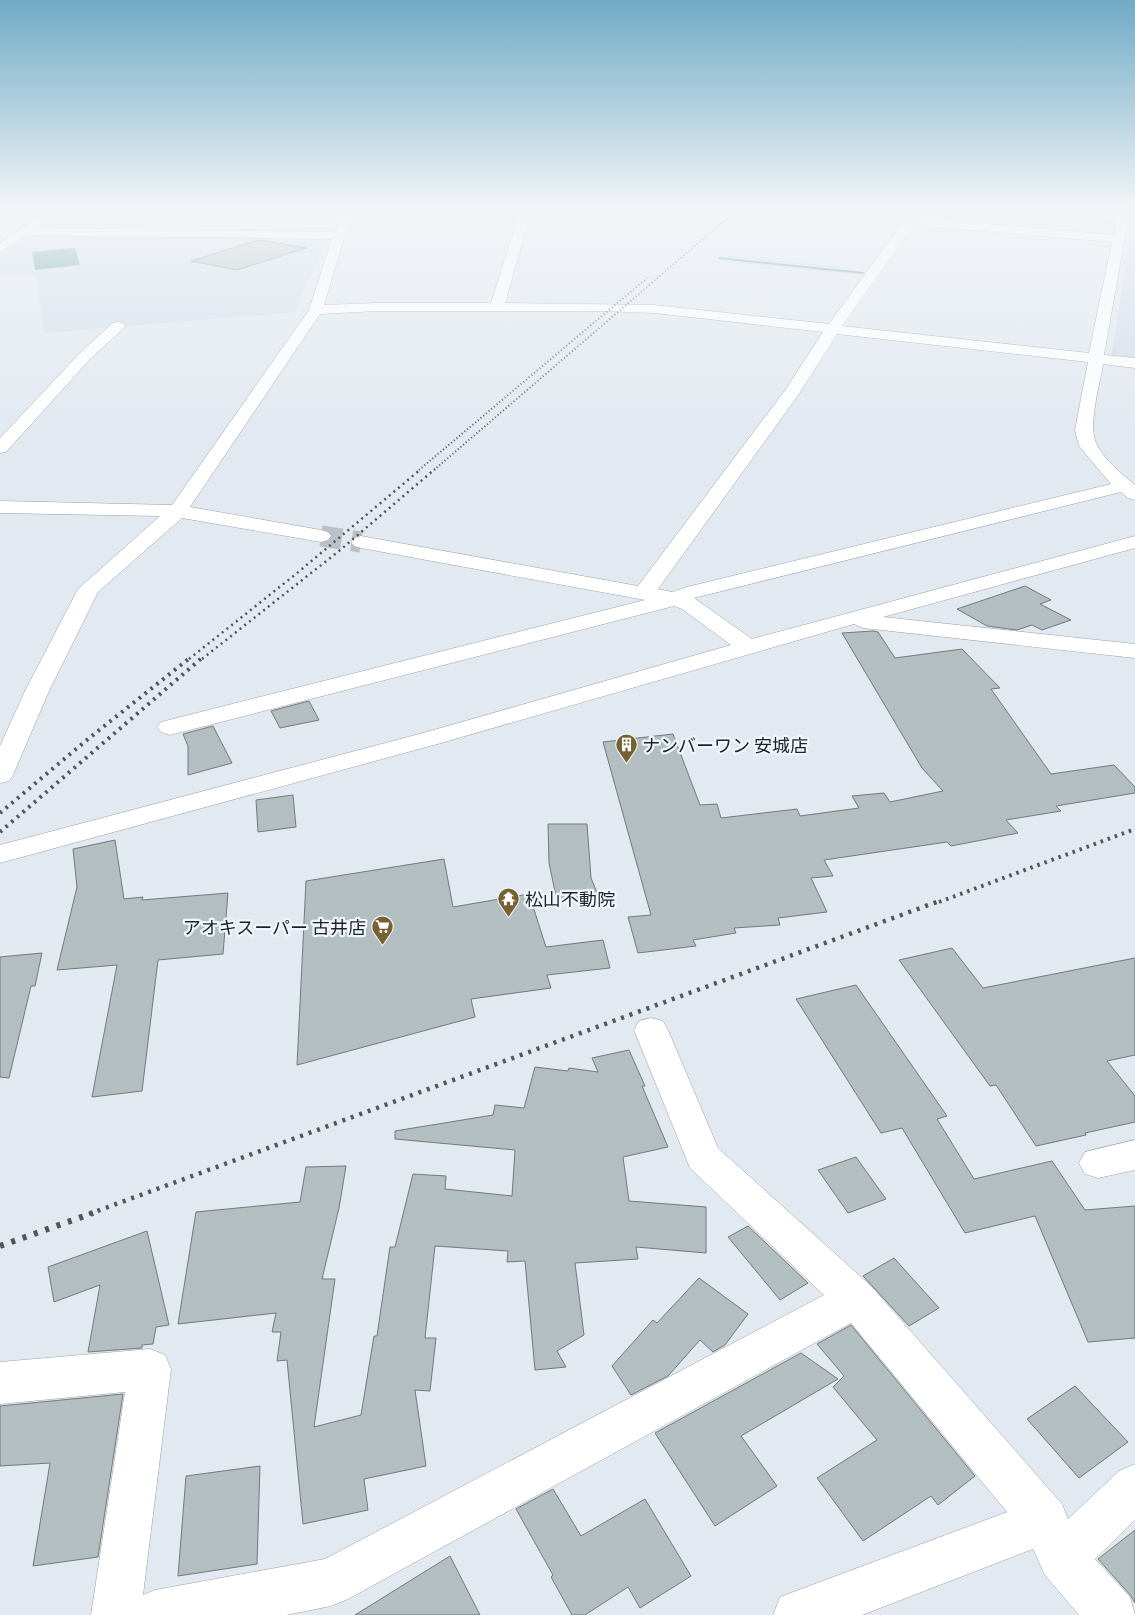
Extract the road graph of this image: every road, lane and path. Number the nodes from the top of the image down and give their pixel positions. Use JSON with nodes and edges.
{"nodes":[{"id":1,"x":324,"y":283,"type":"edge"},
{"id":2,"x":504,"y":283,"type":"edge"},
{"id":3,"x":867,"y":283,"type":"edge"},
{"id":4,"x":1113,"y":283,"type":"edge"},
{"id":5,"x":497,"y":307,"type":"junction"},
{"id":6,"x":316,"y":310,"type":"junction"},
{"id":7,"x":118,"y":326,"type":"dead end"},
{"id":8,"x":832,"y":330,"type":"junction"},
{"id":9,"x":1096,"y":359,"type":"junction"},
{"id":10,"x":1135,"y":363,"type":"edge"},
{"id":11,"x":0,"y":448,"type":"edge"},
{"id":12,"x":1130,"y":490,"type":"edge"},
{"id":13,"x":0,"y":507,"type":"edge"},
{"id":14,"x":178,"y":511,"type":"junction"},
{"id":15,"x":321,"y":536,"type":"tunnel mouth"},
{"id":16,"x":361,"y":542,"type":"tunnel mouth"},
{"id":17,"x":1135,"y":542,"type":"edge"},
{"id":18,"x":645,"y":592,"type":"junction"},
{"id":19,"x":675,"y":598,"type":"junction"},
{"id":20,"x":849,"y":619,"type":"junction"},
{"id":21,"x":749,"y":648,"type":"junction"},
{"id":22,"x":1135,"y":651,"type":"edge"},
{"id":23,"x":170,"y":727,"type":"dead end"},
{"id":24,"x":3,"y":763,"type":"edge"},
{"id":25,"x":0,"y":854,"type":"edge"},
{"id":26,"x":651,"y":1030,"type":"dead end"},
{"id":27,"x":1135,"y":1155,"type":"edge"},
{"id":28,"x":1098,"y":1163,"type":"dead end"},
{"id":29,"x":856,"y":1299,"type":"junction"},
{"id":30,"x":0,"y":1382,"type":"edge"},
{"id":31,"x":1135,"y":1487,"type":"edge"},
{"id":32,"x":1053,"y":1540,"type":"junction"},
{"id":33,"x":116,"y":1615,"type":"edge"},
{"id":34,"x":155,"y":1615,"type":"edge"},
{"id":35,"x":798,"y":1615,"type":"edge"},
{"id":36,"x":1112,"y":1615,"type":"edge"}],
"edges":[{"from":1,"to":6,"type":"street"},
{"from":2,"to":5,"type":"street"},
{"from":3,"to":8,"type":"street"},
{"from":4,"to":9,"type":"street"},
{"from":5,"to":6,"type":"street"},
{"from":5,"to":8,"type":"street"},
{"from":6,"to":14,"type":"street"},
{"from":7,"to":11,"type":"street"},
{"from":8,"to":9,"type":"street"},
{"from":8,"to":18,"type":"street"},
{"from":9,"to":10,"type":"street"},
{"from":9,"to":12,"type":"street"},
{"from":12,"to":19,"type":"street"},
{"from":13,"to":14,"type":"street"},
{"from":14,"to":15,"type":"street"},
{"from":14,"to":24,"type":"street"},
{"from":16,"to":18,"type":"street"},
{"from":17,"to":20,"type":"street"},
{"from":18,"to":19,"type":"street"},
{"from":19,"to":21,"type":"street"},
{"from":19,"to":23,"type":"street"},
{"from":20,"to":21,"type":"street"},
{"from":20,"to":22,"type":"street"},
{"from":21,"to":25,"type":"street"},
{"from":26,"to":29,"type":"street"},
{"from":27,"to":28,"type":"street"},
{"from":29,"to":32,"type":"street"},
{"from":29,"to":34,"type":"street"},
{"from":30,"to":33,"type":"street"},
{"from":31,"to":32,"type":"street"},
{"from":32,"to":35,"type":"street"},
{"from":32,"to":36,"type":"street"}]}
